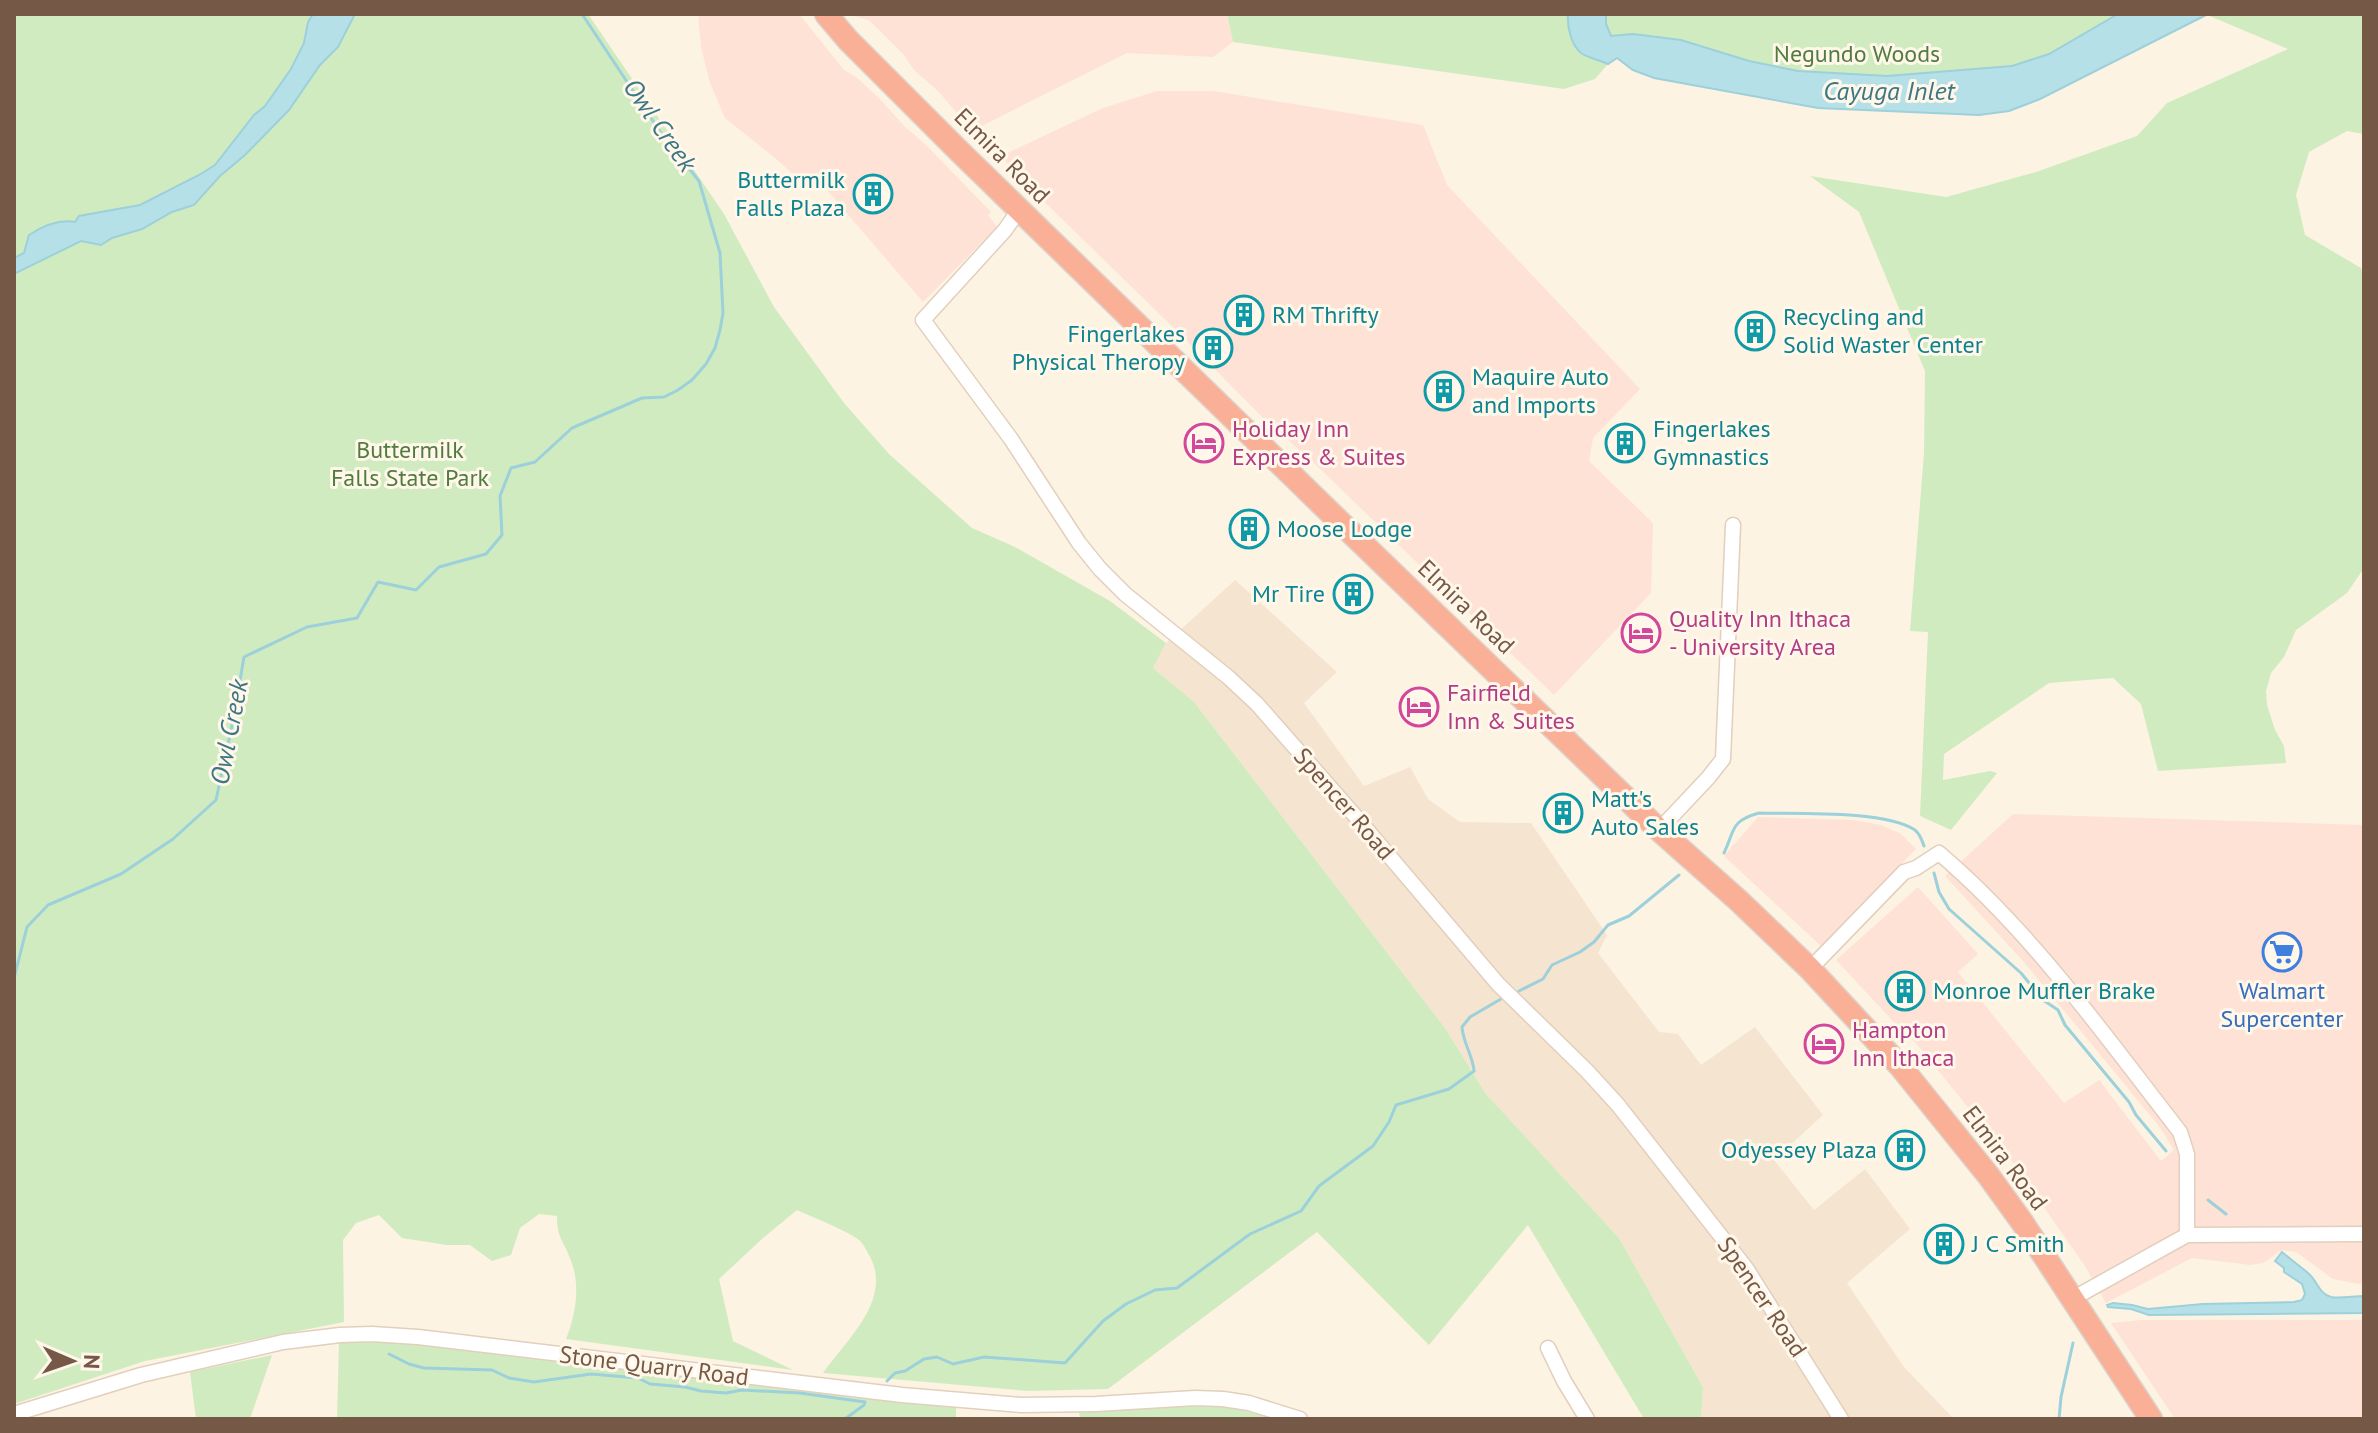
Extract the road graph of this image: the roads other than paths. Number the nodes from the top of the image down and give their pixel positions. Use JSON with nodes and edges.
{"nodes":[{"id":1,"x":826,"y":14,"type":"edge"},
{"id":2,"x":1019,"y":210,"type":"junction"},
{"id":3,"x":1733,"y":525,"type":"dead end"},
{"id":4,"x":1659,"y":830,"type":"junction"},
{"id":5,"x":1810,"y":969,"type":"junction"},
{"id":6,"x":2364,"y":1234,"type":"edge"},
{"id":7,"x":2187,"y":1235,"type":"junction"},
{"id":8,"x":2072,"y":1299,"type":"junction"},
{"id":9,"x":1548,"y":1348,"type":"dead end"},
{"id":10,"x":14,"y":1414,"type":"edge"},
{"id":11,"x":1300,"y":1419,"type":"edge"},
{"id":12,"x":1587,"y":1419,"type":"edge"},
{"id":13,"x":1841,"y":1419,"type":"edge"},
{"id":14,"x":2151,"y":1419,"type":"edge"}],
"edges":[{"from":1,"to":2,"type":"highway","name":"Elmira Road"},
{"from":2,"to":4,"type":"highway","name":"Elmira Road"},
{"from":2,"to":13,"type":"street","name":"Spencer Road"},
{"from":3,"to":4,"type":"street"},
{"from":4,"to":5,"type":"highway","name":"Elmira Road"},
{"from":5,"to":7,"type":"street"},
{"from":5,"to":8,"type":"highway","name":"Elmira Road"},
{"from":6,"to":7,"type":"street"},
{"from":7,"to":8,"type":"street"},
{"from":8,"to":14,"type":"highway","name":"Elmira Road"},
{"from":9,"to":12,"type":"street"},
{"from":10,"to":11,"type":"street","name":"Stone Quarry Road"}]}
